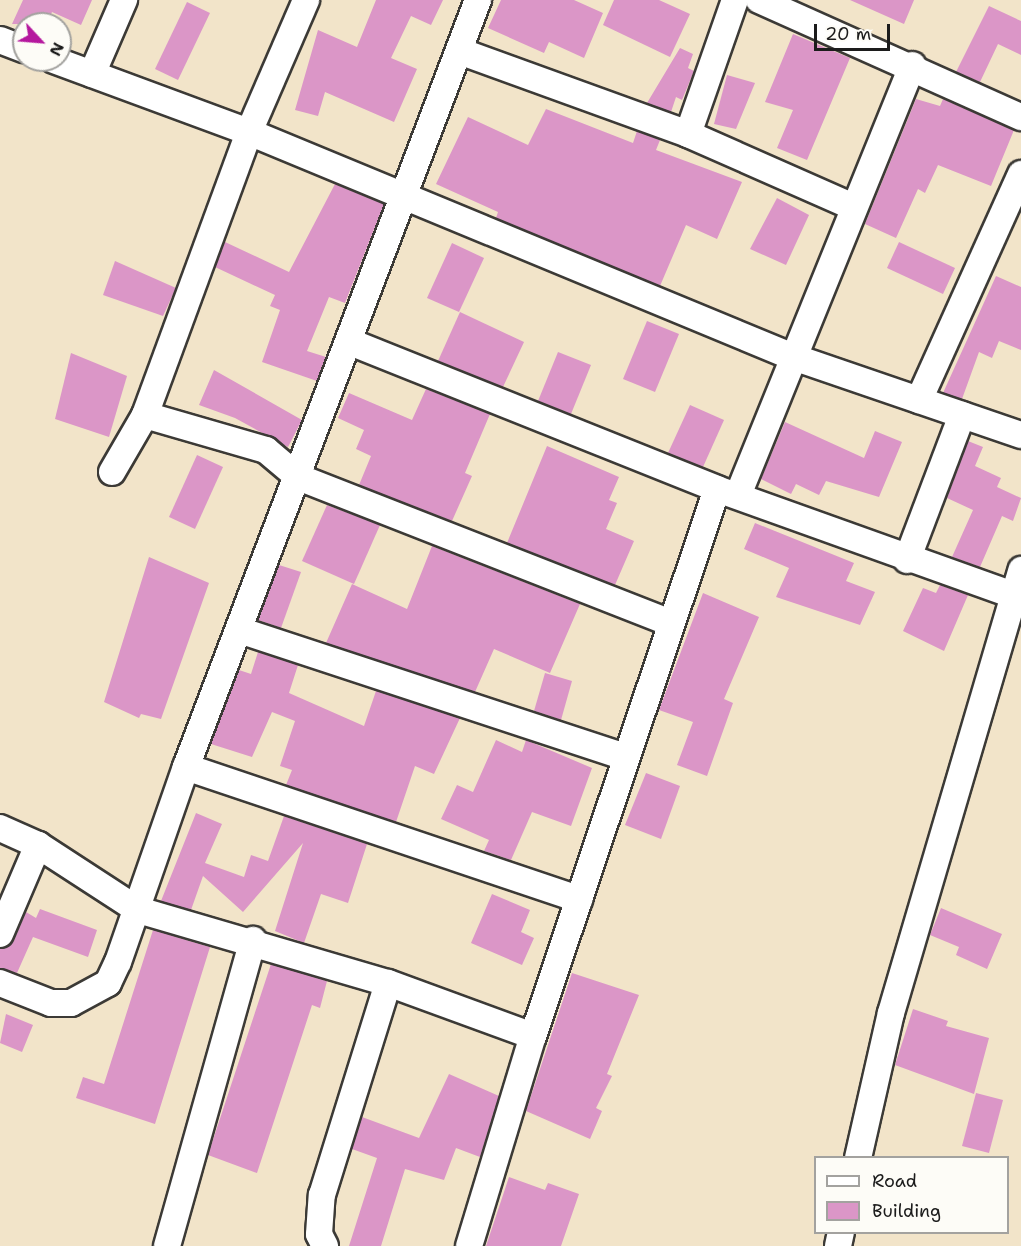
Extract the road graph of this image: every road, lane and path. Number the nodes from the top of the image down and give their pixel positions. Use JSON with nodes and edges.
{"nodes":[{"id":1,"x":124,"y":0,"type":"edge"},
{"id":2,"x":306,"y":0,"type":"edge"},
{"id":3,"x":478,"y":0,"type":"edge"},
{"id":4,"x":735,"y":0,"type":"edge"},
{"id":5,"x":759,"y":0,"type":"edge"},
{"id":6,"x":459,"y":51,"type":"junction"},
{"id":7,"x":913,"y":65,"type":"junction"},
{"id":8,"x":72,"y":67,"type":"edge"},
{"id":9,"x":92,"y":74,"type":"junction"},
{"id":10,"x":1021,"y":117,"type":"edge"},
{"id":11,"x":249,"y":132,"type":"junction"},
{"id":12,"x":687,"y":134,"type":"junction"},
{"id":13,"x":1021,"y":174,"type":"edge"},
{"id":14,"x":404,"y":197,"type":"junction"},
{"id":15,"x":851,"y":206,"type":"junction"},
{"id":16,"x":350,"y":342,"type":"junction"},
{"id":17,"x":793,"y":357,"type":"junction"},
{"id":18,"x":919,"y":400,"type":"junction"},
{"id":19,"x":145,"y":415,"type":"junction"},
{"id":20,"x":962,"y":415,"type":"junction"},
{"id":21,"x":1021,"y":435,"type":"edge"},
{"id":22,"x":112,"y":472,"type":"dead end"},
{"id":23,"x":298,"y":477,"type":"junction"},
{"id":24,"x":727,"y":492,"type":"junction"},
{"id":25,"x":907,"y":560,"type":"junction"},
{"id":26,"x":1021,"y":570,"type":"edge"},
{"id":27,"x":1016,"y":597,"type":"edge"},
{"id":28,"x":670,"y":622,"type":"junction"},
{"id":29,"x":239,"y":630,"type":"junction"},
{"id":30,"x":626,"y":757,"type":"junction"},
{"id":31,"x":186,"y":767,"type":"junction"},
{"id":32,"x":0,"y":828,"type":"edge"},
{"id":33,"x":38,"y":845,"type":"junction"},
{"id":34,"x":579,"y":899,"type":"junction"},
{"id":35,"x":138,"y":910,"type":"junction"},
{"id":36,"x":0,"y":934,"type":"edge"},
{"id":37,"x":253,"y":940,"type":"junction"},
{"id":38,"x":388,"y":982,"type":"junction"},
{"id":39,"x":0,"y":983,"type":"edge"},
{"id":40,"x":533,"y":1036,"type":"junction"},
{"id":41,"x":858,"y":1156,"type":"edge"},
{"id":42,"x":167,"y":1246,"type":"edge"},
{"id":43,"x":325,"y":1246,"type":"edge"},
{"id":44,"x":469,"y":1246,"type":"edge"}],
"edges":[{"from":1,"to":9,"type":"street"},
{"from":2,"to":11,"type":"street"},
{"from":3,"to":6,"type":"street"},
{"from":4,"to":12,"type":"street"},
{"from":5,"to":7,"type":"street"},
{"from":6,"to":12,"type":"street"},
{"from":6,"to":14,"type":"street"},
{"from":7,"to":10,"type":"street"},
{"from":7,"to":15,"type":"street"},
{"from":8,"to":9,"type":"street"},
{"from":9,"to":11,"type":"street"},
{"from":11,"to":14,"type":"street"},
{"from":11,"to":19,"type":"street"},
{"from":12,"to":15,"type":"street"},
{"from":13,"to":18,"type":"street"},
{"from":14,"to":16,"type":"street"},
{"from":14,"to":17,"type":"street"},
{"from":15,"to":17,"type":"street"},
{"from":16,"to":23,"type":"street"},
{"from":16,"to":24,"type":"street"},
{"from":17,"to":18,"type":"street"},
{"from":17,"to":24,"type":"street"},
{"from":18,"to":20,"type":"street"},
{"from":19,"to":22,"type":"street"},
{"from":19,"to":23,"type":"street"},
{"from":20,"to":21,"type":"street"},
{"from":20,"to":25,"type":"street"},
{"from":23,"to":28,"type":"street"},
{"from":23,"to":29,"type":"street"},
{"from":24,"to":25,"type":"street"},
{"from":24,"to":28,"type":"street"},
{"from":25,"to":27,"type":"street"},
{"from":26,"to":27,"type":"street"},
{"from":27,"to":41,"type":"street"},
{"from":28,"to":30,"type":"street"},
{"from":29,"to":30,"type":"street"},
{"from":29,"to":31,"type":"street"},
{"from":30,"to":34,"type":"street"},
{"from":31,"to":34,"type":"street"},
{"from":31,"to":35,"type":"street"},
{"from":32,"to":33,"type":"street"},
{"from":33,"to":35,"type":"street"},
{"from":33,"to":36,"type":"street"},
{"from":34,"to":40,"type":"street"},
{"from":35,"to":37,"type":"street"},
{"from":35,"to":39,"type":"street"},
{"from":37,"to":38,"type":"street"},
{"from":37,"to":42,"type":"street"},
{"from":38,"to":40,"type":"street"},
{"from":38,"to":43,"type":"street"},
{"from":40,"to":44,"type":"street"}]}
